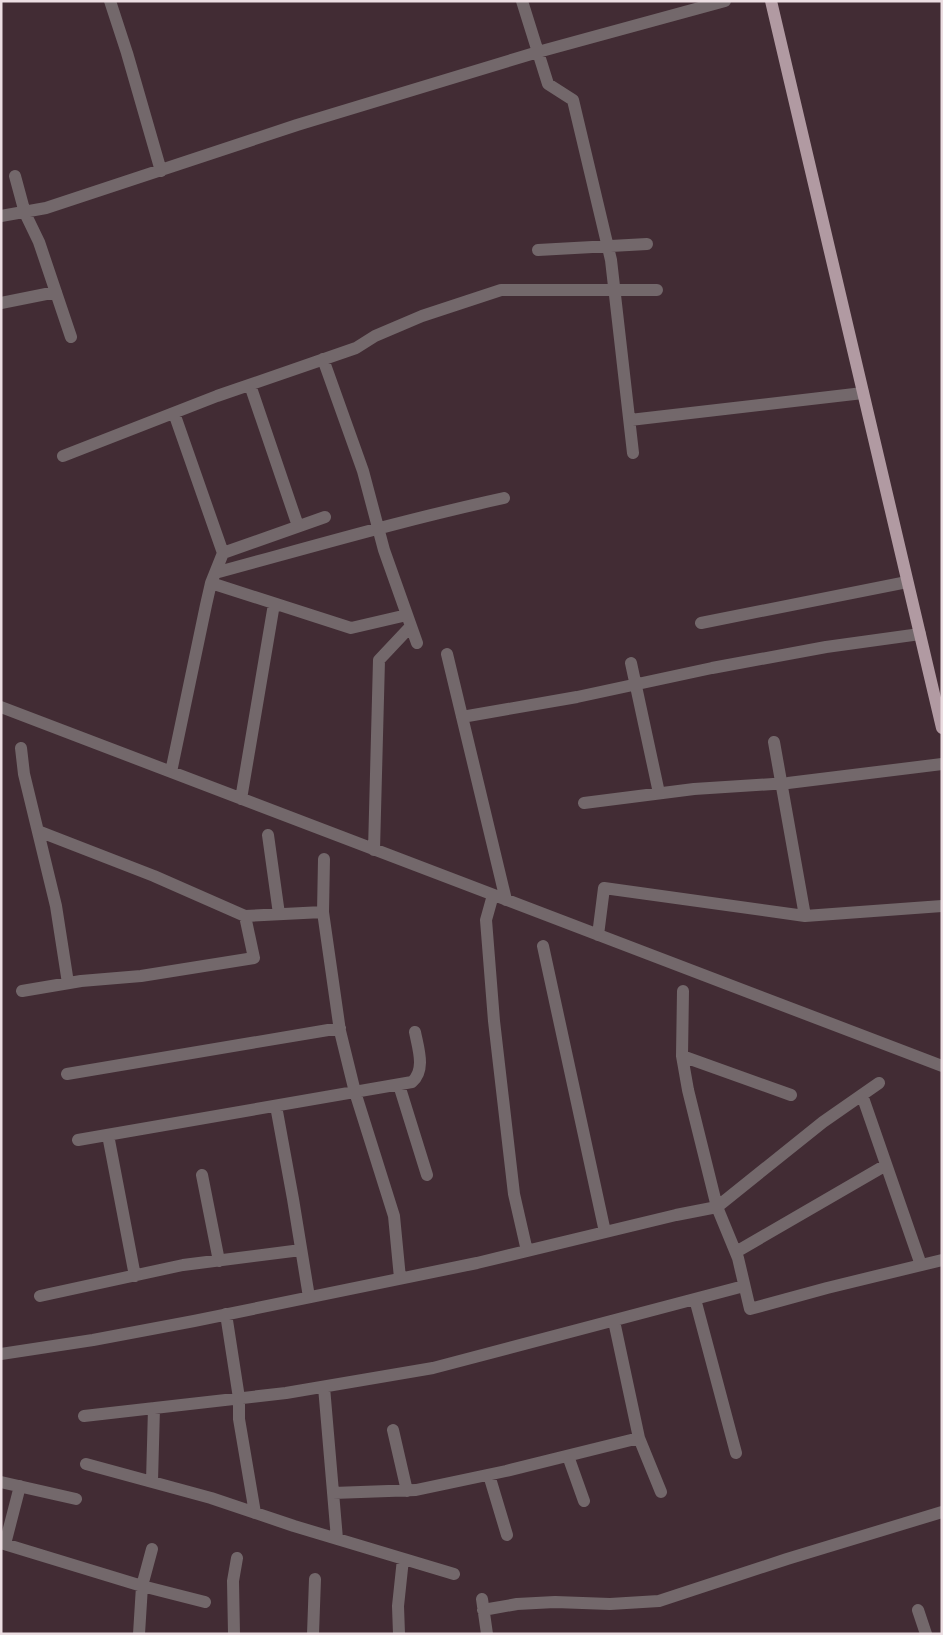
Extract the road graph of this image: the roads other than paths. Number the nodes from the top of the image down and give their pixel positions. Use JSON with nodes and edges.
{"nodes":[{"id":1,"x":110,"y":1,"type":"edge"},
{"id":2,"x":522,"y":1,"type":"edge"},
{"id":3,"x":725,"y":1,"type":"edge"},
{"id":4,"x":771,"y":1,"type":"edge"},
{"id":5,"x":538,"y":52,"type":"junction"},
{"id":6,"x":161,"y":171,"type":"junction"},
{"id":7,"x":15,"y":176,"type":"dead end"},
{"id":8,"x":25,"y":213,"type":"junction"},
{"id":9,"x":1,"y":216,"type":"edge"},
{"id":10,"x":647,"y":244,"type":"dead end"},
{"id":11,"x":608,"y":246,"type":"junction"},
{"id":12,"x":538,"y":250,"type":"dead end"},
{"id":13,"x":614,"y":290,"type":"junction"},
{"id":14,"x":657,"y":290,"type":"dead end"},
{"id":15,"x":56,"y":292,"type":"junction"},
{"id":16,"x":1,"y":303,"type":"edge"},
{"id":17,"x":71,"y":337,"type":"dead end"},
{"id":18,"x":323,"y":359,"type":"junction"},
{"id":19,"x":250,"y":385,"type":"junction"},
{"id":20,"x":863,"y":393,"type":"junction"},
{"id":21,"x":174,"y":412,"type":"junction"},
{"id":22,"x":630,"y":420,"type":"junction"},
{"id":23,"x":633,"y":452,"type":"dead end"},
{"id":24,"x":62,"y":456,"type":"dead end"},
{"id":25,"x":504,"y":498,"type":"dead end"},
{"id":26,"x":325,"y":517,"type":"dead end"},
{"id":27,"x":298,"y":526,"type":"junction"},
{"id":28,"x":379,"y":528,"type":"junction"},
{"id":29,"x":223,"y":553,"type":"junction"},
{"id":30,"x":213,"y":578,"type":"junction"},
{"id":31,"x":907,"y":582,"type":"junction"},
{"id":32,"x":274,"y":604,"type":"junction"},
{"id":33,"x":409,"y":620,"type":"junction"},
{"id":34,"x":701,"y":623,"type":"dead end"},
{"id":35,"x":920,"y":634,"type":"junction"},
{"id":36,"x":417,"y":643,"type":"dead end"},
{"id":37,"x":447,"y":654,"type":"dead end"},
{"id":38,"x":631,"y":663,"type":"dead end"},
{"id":39,"x":637,"y":684,"type":"junction"},
{"id":40,"x":1,"y":708,"type":"edge"},
{"id":41,"x":462,"y":717,"type":"junction"},
{"id":42,"x":942,"y":728,"type":"edge"},
{"id":43,"x":774,"y":742,"type":"dead end"},
{"id":44,"x":21,"y":748,"type":"dead end"},
{"id":45,"x":942,"y":764,"type":"edge"},
{"id":46,"x":171,"y":772,"type":"junction"},
{"id":47,"x":782,"y":783,"type":"junction"},
{"id":48,"x":659,"y":793,"type":"junction"},
{"id":49,"x":241,"y":799,"type":"junction"},
{"id":50,"x":584,"y":803,"type":"dead end"},
{"id":51,"x":38,"y":831,"type":"junction"},
{"id":52,"x":268,"y":835,"type":"dead end"},
{"id":53,"x":374,"y":850,"type":"junction"},
{"id":54,"x":324,"y":859,"type":"dead end"},
{"id":55,"x":493,"y":895,"type":"junction"},
{"id":56,"x":506,"y":900,"type":"junction"},
{"id":57,"x":942,"y":906,"type":"edge"},
{"id":58,"x":323,"y":912,"type":"junction"},
{"id":59,"x":279,"y":914,"type":"junction"},
{"id":60,"x":245,"y":916,"type":"junction"},
{"id":61,"x":805,"y":916,"type":"junction"},
{"id":62,"x":598,"y":935,"type":"junction"},
{"id":63,"x":543,"y":946,"type":"dead end"},
{"id":64,"x":68,"y":983,"type":"junction"},
{"id":65,"x":22,"y":991,"type":"dead end"},
{"id":66,"x":683,"y":991,"type":"dead end"},
{"id":67,"x":340,"y":1028,"type":"junction"},
{"id":68,"x":415,"y":1032,"type":"dead end"},
{"id":69,"x":682,"y":1056,"type":"junction"},
{"id":70,"x":942,"y":1066,"type":"edge"},
{"id":71,"x":67,"y":1074,"type":"dead end"},
{"id":72,"x":879,"y":1083,"type":"dead end"},
{"id":73,"x":400,"y":1085,"type":"junction"},
{"id":74,"x":355,"y":1092,"type":"junction"},
{"id":75,"x":791,"y":1095,"type":"dead end"},
{"id":76,"x":862,"y":1095,"type":"junction"},
{"id":77,"x":276,"y":1106,"type":"junction"},
{"id":78,"x":108,"y":1135,"type":"junction"},
{"id":79,"x":78,"y":1140,"type":"dead end"},
{"id":80,"x":886,"y":1165,"type":"junction"},
{"id":81,"x":427,"y":1174,"type":"dead end"},
{"id":82,"x":202,"y":1176,"type":"dead end"},
{"id":83,"x":718,"y":1208,"type":"junction"},
{"id":84,"x":605,"y":1232,"type":"junction"},
{"id":85,"x":301,"y":1250,"type":"junction"},
{"id":86,"x":527,"y":1251,"type":"junction"},
{"id":87,"x":736,"y":1252,"type":"junction"},
{"id":88,"x":219,"y":1260,"type":"junction"},
{"id":89,"x":942,"y":1260,"type":"edge"},
{"id":90,"x":921,"y":1265,"type":"junction"},
{"id":91,"x":135,"y":1276,"type":"junction"},
{"id":92,"x":400,"y":1278,"type":"junction"},
{"id":93,"x":744,"y":1286,"type":"junction"},
{"id":94,"x":40,"y":1296,"type":"dead end"},
{"id":95,"x":309,"y":1297,"type":"junction"},
{"id":96,"x":696,"y":1299,"type":"junction"},
{"id":97,"x":226,"y":1314,"type":"junction"},
{"id":98,"x":614,"y":1321,"type":"junction"},
{"id":99,"x":1,"y":1354,"type":"edge"},
{"id":100,"x":324,"y":1387,"type":"junction"},
{"id":101,"x":239,"y":1398,"type":"junction"},
{"id":102,"x":154,"y":1408,"type":"junction"},
{"id":103,"x":84,"y":1416,"type":"dead end"},
{"id":104,"x":393,"y":1430,"type":"dead end"},
{"id":105,"x":639,"y":1438,"type":"junction"},
{"id":106,"x":736,"y":1453,"type":"dead end"},
{"id":107,"x":568,"y":1456,"type":"junction"},
{"id":108,"x":86,"y":1464,"type":"dead end"},
{"id":109,"x":489,"y":1475,"type":"junction"},
{"id":110,"x":152,"y":1481,"type":"junction"},
{"id":111,"x":1,"y":1482,"type":"edge"},
{"id":112,"x":20,"y":1486,"type":"junction"},
{"id":113,"x":407,"y":1491,"type":"junction"},
{"id":114,"x":661,"y":1492,"type":"dead end"},
{"id":115,"x":333,"y":1493,"type":"junction"},
{"id":116,"x":76,"y":1499,"type":"dead end"},
{"id":117,"x":584,"y":1501,"type":"dead end"},
{"id":118,"x":942,"y":1512,"type":"edge"},
{"id":119,"x":255,"y":1513,"type":"junction"},
{"id":120,"x":506,"y":1535,"type":"dead end"},
{"id":121,"x":337,"y":1539,"type":"junction"},
{"id":122,"x":3,"y":1543,"type":"edge"},
{"id":123,"x":152,"y":1549,"type":"dead end"},
{"id":124,"x":237,"y":1558,"type":"dead end"},
{"id":125,"x":403,"y":1559,"type":"junction"},
{"id":126,"x":454,"y":1574,"type":"dead end"},
{"id":127,"x":315,"y":1579,"type":"dead end"},
{"id":128,"x":142,"y":1586,"type":"junction"},
{"id":129,"x":205,"y":1602,"type":"dead end"},
{"id":130,"x":918,"y":1610,"type":"dead end"},
{"id":131,"x":490,"y":1633,"type":"edge"},
{"id":132,"x":139,"y":1634,"type":"edge"},
{"id":133,"x":234,"y":1634,"type":"edge"},
{"id":134,"x":313,"y":1634,"type":"edge"},
{"id":135,"x":400,"y":1634,"type":"edge"},
{"id":136,"x":926,"y":1634,"type":"edge"}],
"edges":[{"from":1,"to":6,"type":"street"},
{"from":2,"to":5,"type":"street"},
{"from":3,"to":5,"type":"street"},
{"from":4,"to":20,"type":"main road"},
{"from":5,"to":6,"type":"street"},
{"from":5,"to":11,"type":"street"},
{"from":6,"to":8,"type":"street"},
{"from":7,"to":8,"type":"street"},
{"from":8,"to":9,"type":"street"},
{"from":8,"to":15,"type":"street"},
{"from":10,"to":11,"type":"street"},
{"from":11,"to":12,"type":"street"},
{"from":11,"to":13,"type":"street"},
{"from":13,"to":14,"type":"street"},
{"from":13,"to":18,"type":"street"},
{"from":13,"to":22,"type":"street"},
{"from":15,"to":16,"type":"street"},
{"from":15,"to":17,"type":"street"},
{"from":18,"to":19,"type":"street"},
{"from":18,"to":28,"type":"street"},
{"from":19,"to":21,"type":"street"},
{"from":19,"to":27,"type":"street"},
{"from":20,"to":22,"type":"street"},
{"from":20,"to":31,"type":"main road"},
{"from":21,"to":24,"type":"street"},
{"from":21,"to":29,"type":"street"},
{"from":22,"to":23,"type":"street"},
{"from":25,"to":28,"type":"street"},
{"from":26,"to":27,"type":"street"},
{"from":27,"to":29,"type":"street"},
{"from":28,"to":30,"type":"street"},
{"from":28,"to":33,"type":"street"},
{"from":29,"to":30,"type":"street"},
{"from":30,"to":32,"type":"street"},
{"from":30,"to":46,"type":"street"},
{"from":31,"to":34,"type":"street"},
{"from":31,"to":35,"type":"main road"},
{"from":32,"to":33,"type":"street"},
{"from":32,"to":49,"type":"street"},
{"from":33,"to":36,"type":"street"},
{"from":33,"to":53,"type":"street"},
{"from":35,"to":39,"type":"street"},
{"from":35,"to":42,"type":"main road"},
{"from":37,"to":41,"type":"street"},
{"from":38,"to":39,"type":"street"},
{"from":39,"to":41,"type":"street"},
{"from":39,"to":48,"type":"street"},
{"from":40,"to":46,"type":"street"},
{"from":41,"to":56,"type":"street"},
{"from":43,"to":47,"type":"street"},
{"from":44,"to":51,"type":"street"},
{"from":45,"to":47,"type":"street"},
{"from":46,"to":49,"type":"street"},
{"from":47,"to":48,"type":"street"},
{"from":47,"to":61,"type":"street"},
{"from":48,"to":50,"type":"street"},
{"from":49,"to":53,"type":"street"},
{"from":51,"to":60,"type":"street"},
{"from":51,"to":64,"type":"street"},
{"from":52,"to":59,"type":"street"},
{"from":53,"to":55,"type":"street"},
{"from":54,"to":58,"type":"street"},
{"from":55,"to":56,"type":"street"},
{"from":55,"to":86,"type":"street"},
{"from":56,"to":62,"type":"street"},
{"from":57,"to":61,"type":"street"},
{"from":58,"to":59,"type":"street"},
{"from":58,"to":67,"type":"street"},
{"from":59,"to":60,"type":"street"},
{"from":60,"to":64,"type":"street"},
{"from":61,"to":62,"type":"street"},
{"from":62,"to":70,"type":"street"},
{"from":63,"to":84,"type":"street"},
{"from":64,"to":65,"type":"street"},
{"from":66,"to":69,"type":"street"},
{"from":67,"to":71,"type":"street"},
{"from":67,"to":74,"type":"street"},
{"from":68,"to":73,"type":"street"},
{"from":69,"to":75,"type":"street"},
{"from":69,"to":83,"type":"street"},
{"from":72,"to":76,"type":"street"},
{"from":73,"to":74,"type":"street"},
{"from":73,"to":81,"type":"street"},
{"from":74,"to":77,"type":"street"},
{"from":74,"to":92,"type":"street"},
{"from":76,"to":80,"type":"street"},
{"from":76,"to":83,"type":"street"},
{"from":77,"to":78,"type":"street"},
{"from":77,"to":85,"type":"street"},
{"from":78,"to":79,"type":"street"},
{"from":78,"to":91,"type":"street"},
{"from":80,"to":87,"type":"street"},
{"from":80,"to":90,"type":"street"},
{"from":82,"to":88,"type":"street"},
{"from":83,"to":84,"type":"street"},
{"from":83,"to":87,"type":"street"},
{"from":84,"to":86,"type":"street"},
{"from":85,"to":88,"type":"street"},
{"from":85,"to":95,"type":"street"},
{"from":86,"to":92,"type":"street"},
{"from":87,"to":93,"type":"street"},
{"from":88,"to":91,"type":"street"},
{"from":89,"to":90,"type":"street"},
{"from":90,"to":93,"type":"street"},
{"from":91,"to":94,"type":"street"},
{"from":92,"to":95,"type":"street"},
{"from":93,"to":96,"type":"street"},
{"from":95,"to":97,"type":"street"},
{"from":96,"to":98,"type":"street"},
{"from":96,"to":106,"type":"street"},
{"from":97,"to":99,"type":"street"},
{"from":97,"to":101,"type":"street"},
{"from":98,"to":100,"type":"street"},
{"from":98,"to":105,"type":"street"},
{"from":100,"to":101,"type":"street"},
{"from":100,"to":115,"type":"street"},
{"from":101,"to":102,"type":"street"},
{"from":101,"to":119,"type":"street"},
{"from":102,"to":103,"type":"street"},
{"from":102,"to":110,"type":"street"},
{"from":104,"to":113,"type":"street"},
{"from":105,"to":107,"type":"street"},
{"from":105,"to":114,"type":"street"},
{"from":107,"to":109,"type":"street"},
{"from":107,"to":117,"type":"street"},
{"from":108,"to":110,"type":"street"},
{"from":109,"to":113,"type":"street"},
{"from":109,"to":120,"type":"street"},
{"from":110,"to":119,"type":"street"},
{"from":111,"to":112,"type":"street"},
{"from":112,"to":116,"type":"street"},
{"from":112,"to":122,"type":"street"},
{"from":113,"to":115,"type":"street"},
{"from":115,"to":121,"type":"street"},
{"from":118,"to":131,"type":"street"},
{"from":119,"to":121,"type":"street"},
{"from":121,"to":125,"type":"street"},
{"from":122,"to":128,"type":"street"},
{"from":123,"to":128,"type":"street"},
{"from":124,"to":133,"type":"street"},
{"from":125,"to":126,"type":"street"},
{"from":125,"to":135,"type":"street"},
{"from":127,"to":134,"type":"street"},
{"from":128,"to":129,"type":"street"},
{"from":128,"to":132,"type":"street"},
{"from":130,"to":136,"type":"street"}]}
